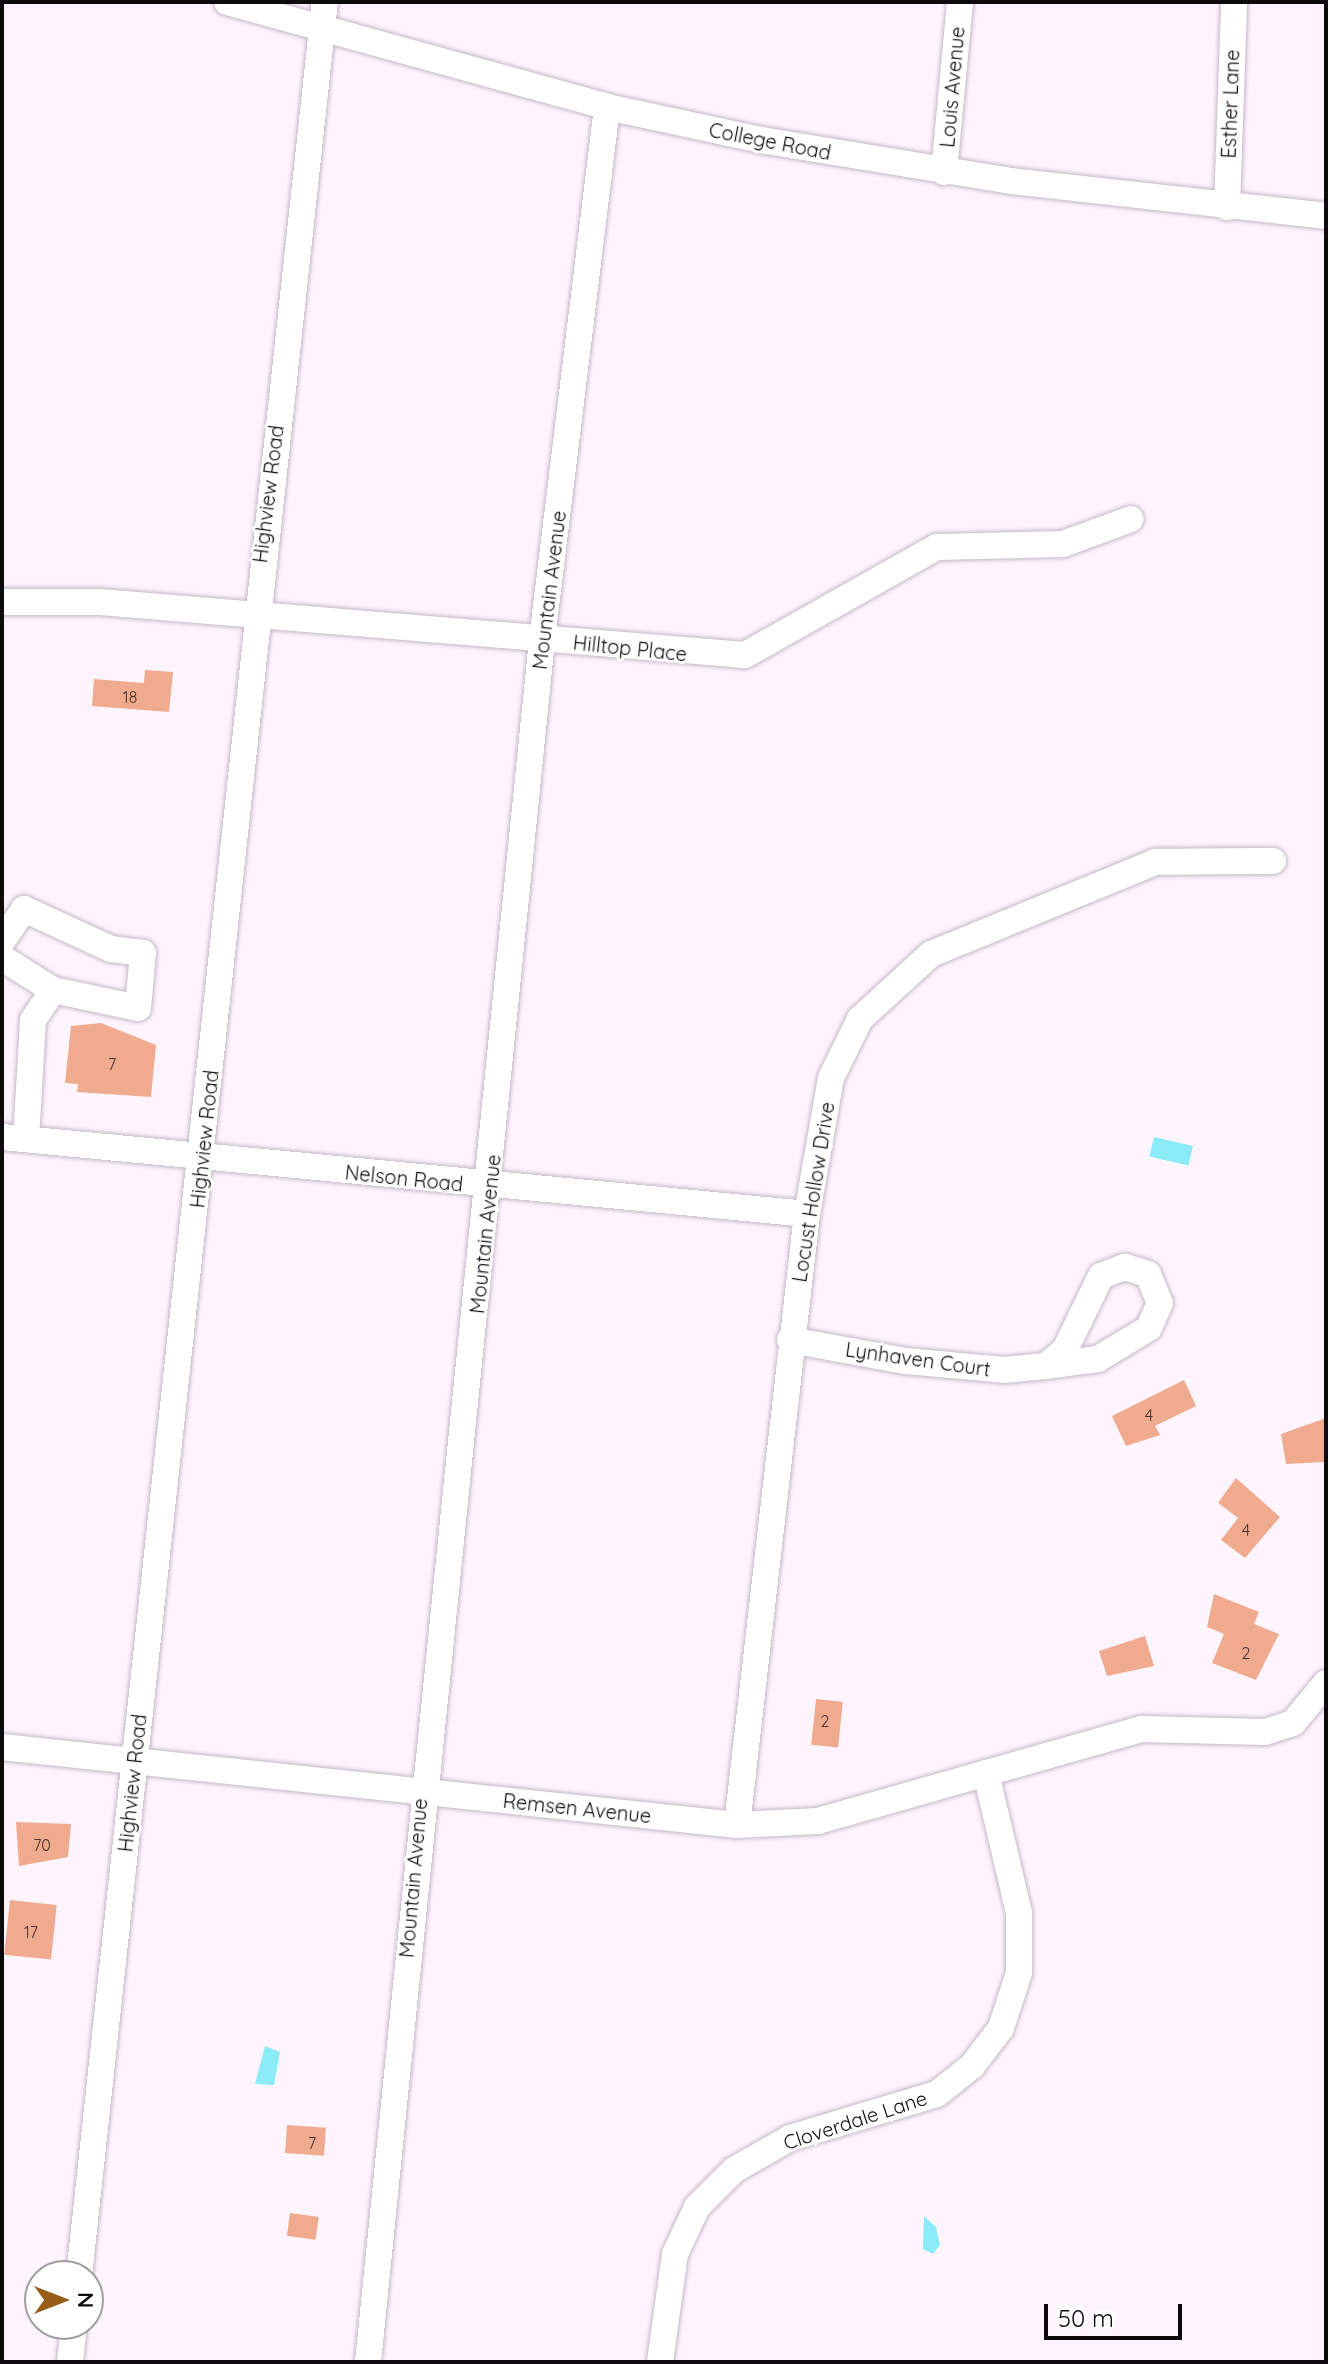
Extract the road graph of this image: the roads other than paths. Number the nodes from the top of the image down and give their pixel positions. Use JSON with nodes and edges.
{"nodes":[{"id":1,"x":227,"y":2,"type":"edge"},
{"id":2,"x":325,"y":2,"type":"edge"},
{"id":3,"x":960,"y":2,"type":"edge"},
{"id":4,"x":1234,"y":2,"type":"edge"},
{"id":5,"x":322,"y":33,"type":"junction"},
{"id":6,"x":607,"y":107,"type":"junction"},
{"id":7,"x":944,"y":172,"type":"junction"},
{"id":8,"x":1227,"y":207,"type":"junction"},
{"id":9,"x":1326,"y":216,"type":"edge"},
{"id":10,"x":1131,"y":519,"type":"dead end"},
{"id":11,"x":2,"y":602,"type":"edge"},
{"id":12,"x":254,"y":618,"type":"junction"},
{"id":13,"x":542,"y":639,"type":"junction"},
{"id":14,"x":1273,"y":861,"type":"dead end"},
{"id":15,"x":2,"y":941,"type":"edge"},
{"id":16,"x":2,"y":958,"type":"edge"},
{"id":17,"x":53,"y":990,"type":"junction"},
{"id":18,"x":14,"y":1138,"type":"edge"},
{"id":19,"x":203,"y":1158,"type":"junction"},
{"id":20,"x":491,"y":1187,"type":"junction"},
{"id":21,"x":807,"y":1214,"type":"junction"},
{"id":22,"x":790,"y":1340,"type":"junction"},
{"id":23,"x":1046,"y":1366,"type":"junction"},
{"id":24,"x":1326,"y":1683,"type":"edge"},
{"id":25,"x":2,"y":1747,"type":"edge"},
{"id":26,"x":135,"y":1760,"type":"junction"},
{"id":27,"x":986,"y":1773,"type":"junction"},
{"id":28,"x":421,"y":1791,"type":"junction"},
{"id":29,"x":737,"y":1825,"type":"junction"},
{"id":30,"x":81,"y":2260,"type":"edge"},
{"id":31,"x":72,"y":2340,"type":"edge"},
{"id":32,"x":70,"y":2362,"type":"edge"},
{"id":33,"x":368,"y":2362,"type":"edge"},
{"id":34,"x":660,"y":2362,"type":"edge"}],
"edges":[{"from":1,"to":5,"type":"street","name":"College Road"},
{"from":2,"to":5,"type":"street","name":"Highview Road"},
{"from":3,"to":7,"type":"street","name":"Louis Avenue"},
{"from":4,"to":8,"type":"street","name":"Esther Lane"},
{"from":5,"to":6,"type":"street","name":"College Road"},
{"from":5,"to":12,"type":"street","name":"Highview Road"},
{"from":6,"to":7,"type":"street","name":"College Road"},
{"from":6,"to":13,"type":"street","name":"Mountain Avenue"},
{"from":7,"to":8,"type":"street","name":"College Road"},
{"from":8,"to":9,"type":"street","name":"College Road"},
{"from":10,"to":13,"type":"street","name":"Hilltop Place"},
{"from":11,"to":12,"type":"street","name":"Hilltop Place"},
{"from":12,"to":13,"type":"street","name":"Hilltop Place"},
{"from":12,"to":19,"type":"street","name":"Highview Road"},
{"from":13,"to":20,"type":"street","name":"Mountain Avenue"},
{"from":14,"to":21,"type":"street","name":"Locust Hollow Drive"},
{"from":15,"to":17,"type":"street"},
{"from":16,"to":17,"type":"street"},
{"from":17,"to":18,"type":"street"},
{"from":18,"to":19,"type":"street","name":"Nelson Road"},
{"from":19,"to":20,"type":"street","name":"Nelson Road"},
{"from":19,"to":26,"type":"street","name":"Highview Road"},
{"from":20,"to":21,"type":"street","name":"Nelson Road"},
{"from":20,"to":28,"type":"street","name":"Mountain Avenue"},
{"from":21,"to":22,"type":"street","name":"Locust Hollow Drive"},
{"from":22,"to":23,"type":"street","name":"Lynhaven Court"},
{"from":22,"to":29,"type":"street","name":"Locust Hollow Drive"},
{"from":23,"to":23,"type":"street","name":"Lynhaven Court"},
{"from":24,"to":27,"type":"street","name":"Remsen Avenue"},
{"from":25,"to":26,"type":"street","name":"Remsen Avenue"},
{"from":26,"to":28,"type":"street","name":"Remsen Avenue"},
{"from":26,"to":30,"type":"street","name":"Highview Road"},
{"from":27,"to":29,"type":"street","name":"Remsen Avenue"},
{"from":27,"to":34,"type":"street","name":"Cloverdale Lane"},
{"from":28,"to":29,"type":"street","name":"Remsen Avenue"},
{"from":28,"to":33,"type":"street","name":"Mountain Avenue"},
{"from":31,"to":32,"type":"street"}]}
